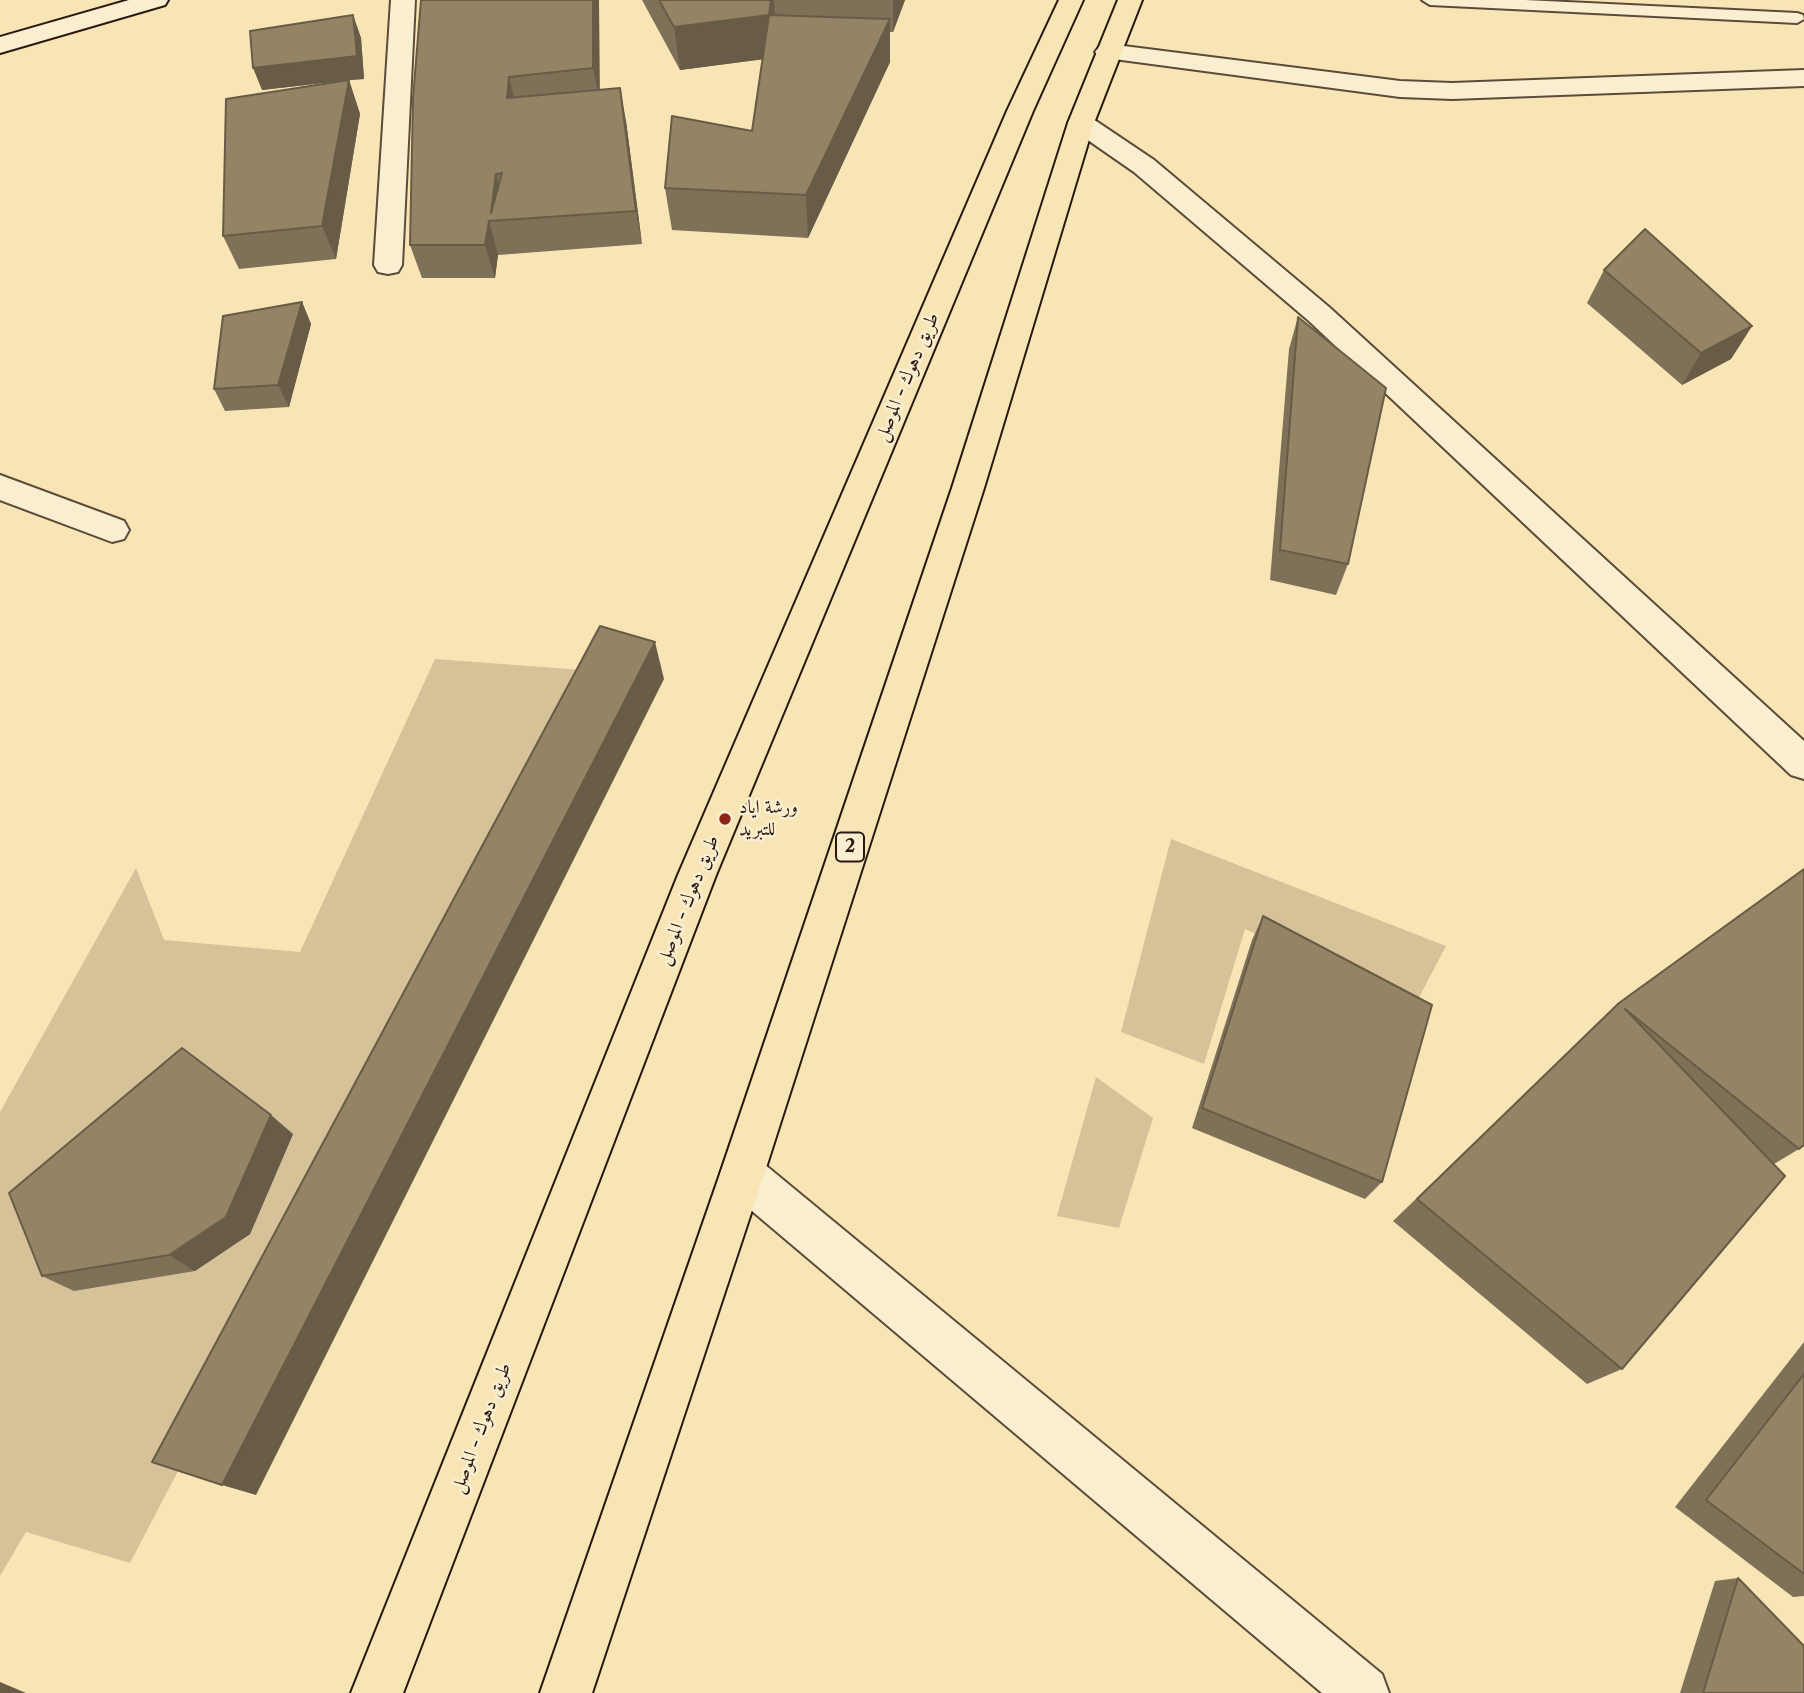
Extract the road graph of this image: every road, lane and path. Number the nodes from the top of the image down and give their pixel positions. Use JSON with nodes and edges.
{"nodes":[{"id":1,"x":156,"y":0,"type":"edge"},
{"id":2,"x":403,"y":0,"type":"edge"},
{"id":3,"x":1071,"y":0,"type":"edge"},
{"id":4,"x":1130,"y":0,"type":"edge"},
{"id":5,"x":1430,"y":0,"type":"edge"},
{"id":6,"x":1797,"y":18,"type":"dead end"},
{"id":7,"x":0,"y":45,"type":"edge"},
{"id":8,"x":1108,"y":52,"type":"junction"},
{"id":9,"x":1804,"y":78,"type":"edge"},
{"id":10,"x":1081,"y":123,"type":"junction"},
{"id":11,"x":388,"y":265,"type":"dead end"},
{"id":12,"x":0,"y":487,"type":"edge"},
{"id":13,"x":112,"y":530,"type":"dead end"},
{"id":14,"x":1804,"y":764,"type":"edge"},
{"id":15,"x":742,"y":1174,"type":"junction"},
{"id":16,"x":377,"y":1693,"type":"edge"},
{"id":17,"x":566,"y":1693,"type":"edge"},
{"id":18,"x":1363,"y":1693,"type":"edge"}],
"edges":[{"from":1,"to":7,"type":"street"},
{"from":2,"to":11,"type":"street"},
{"from":3,"to":16,"type":"highway","name":"طريق دهوك - الموصل"},
{"from":4,"to":8,"type":"highway","number":"2"},
{"from":5,"to":6,"type":"lane"},
{"from":8,"to":9,"type":"street"},
{"from":8,"to":10,"type":"highway","number":"2"},
{"from":10,"to":14,"type":"street"},
{"from":10,"to":15,"type":"highway","number":"2"},
{"from":12,"to":13,"type":"street"},
{"from":15,"to":17,"type":"highway","number":"2"},
{"from":15,"to":18,"type":"street"}]}
